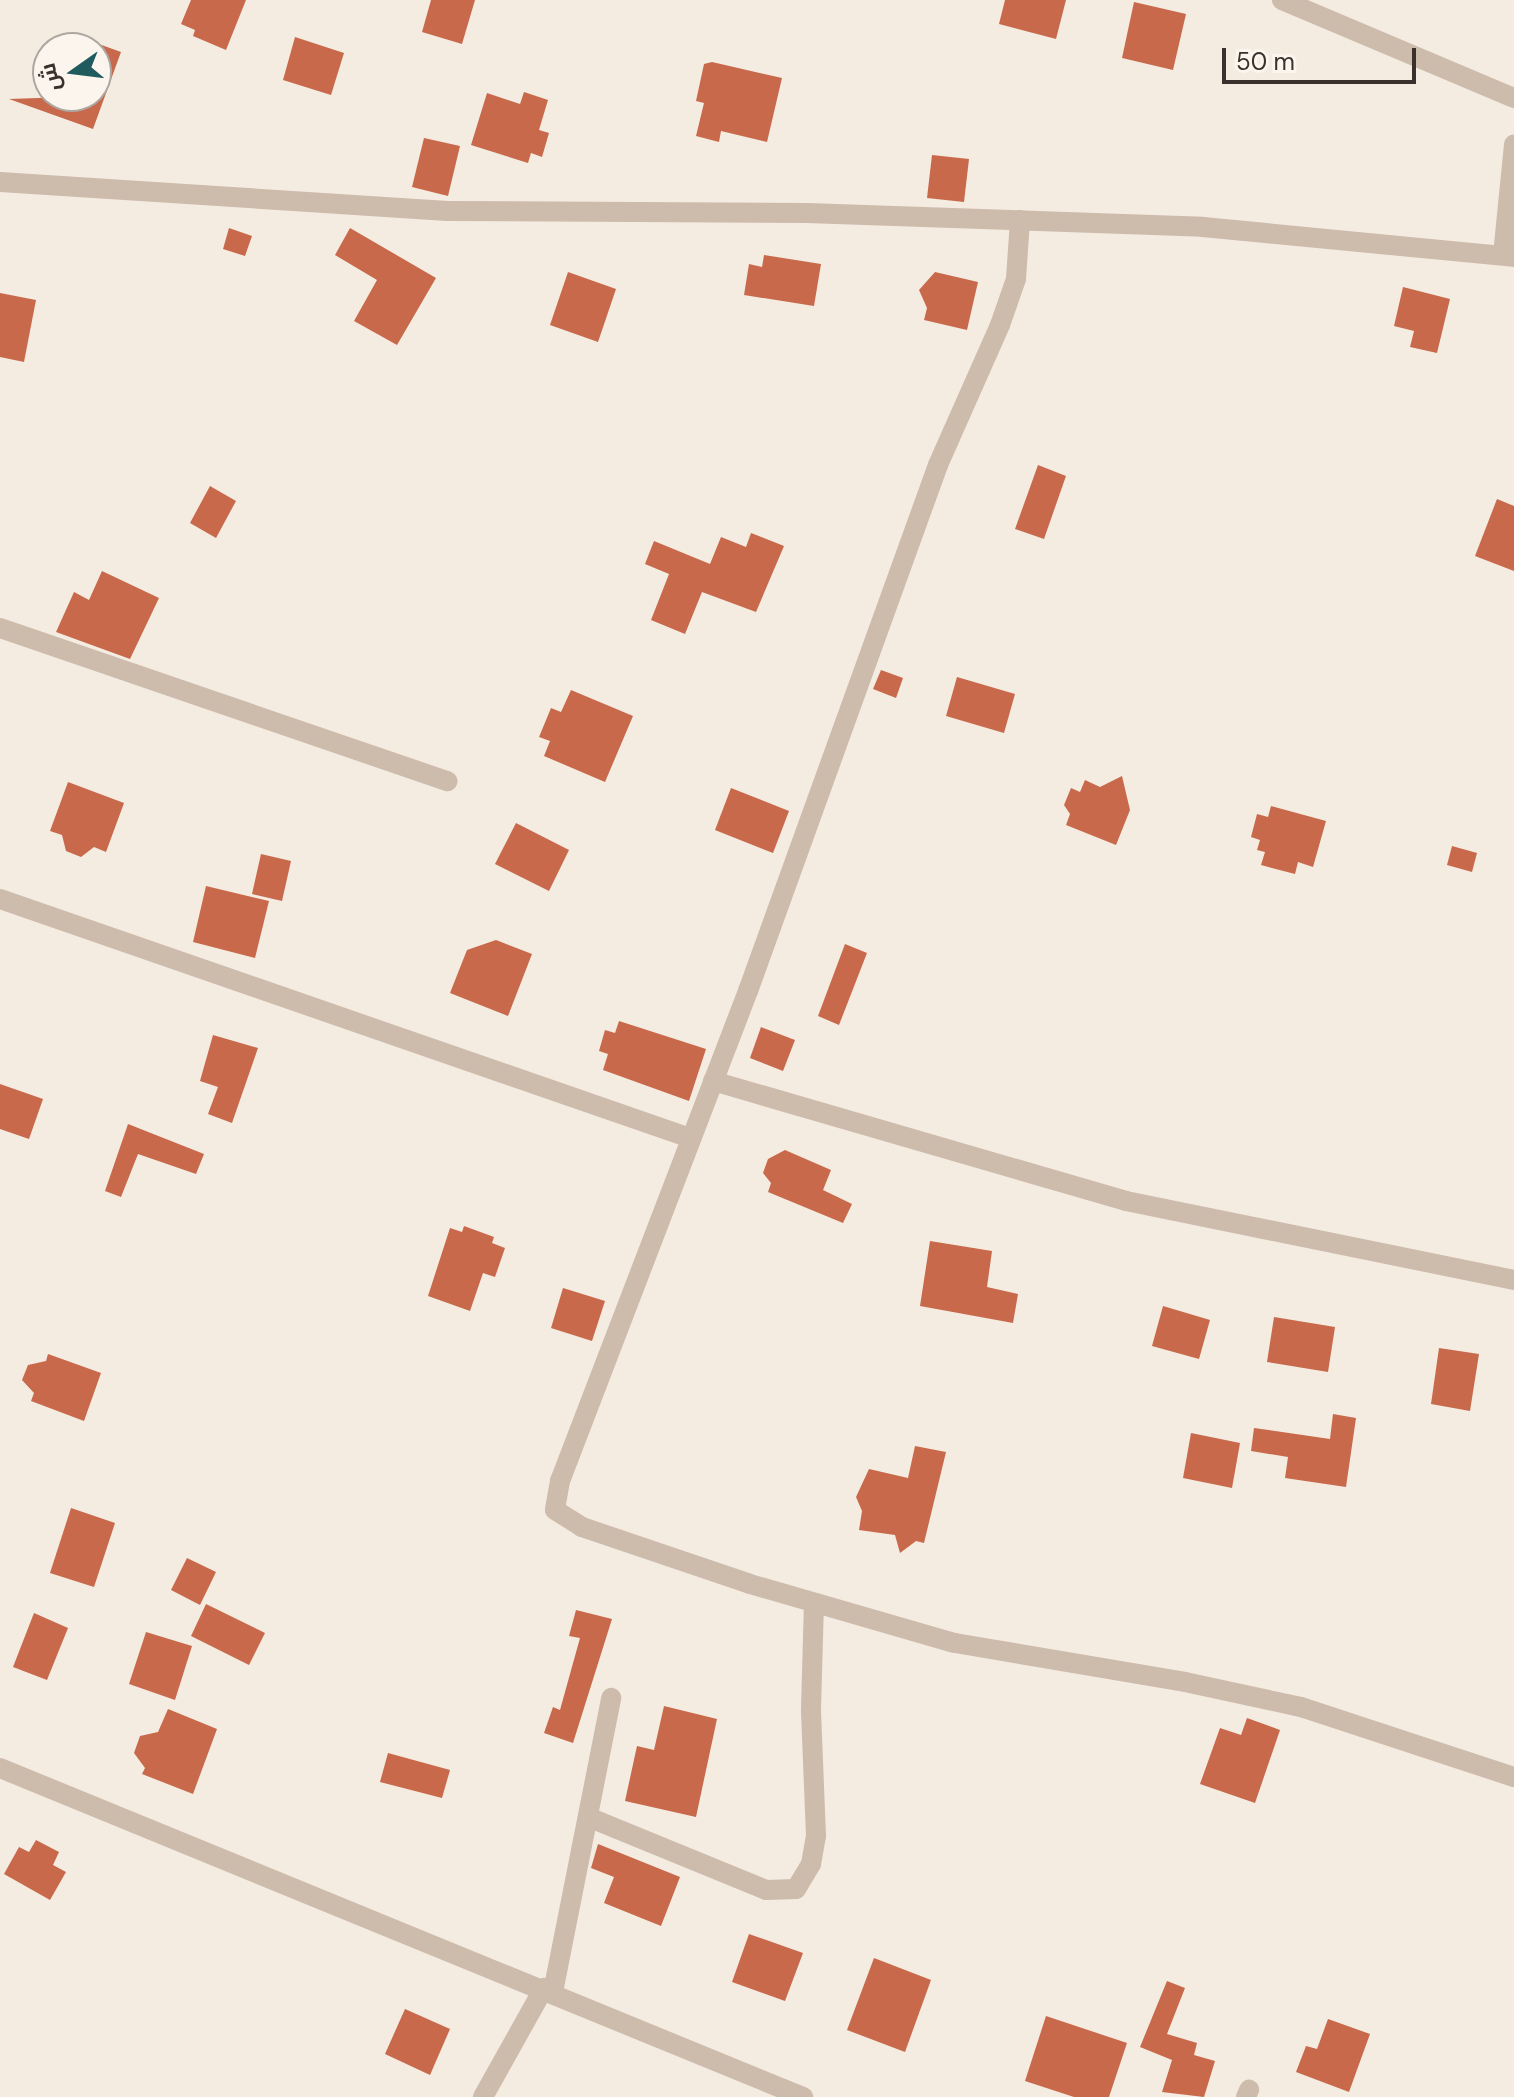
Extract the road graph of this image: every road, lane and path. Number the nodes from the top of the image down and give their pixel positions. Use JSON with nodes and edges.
{"nodes":[{"id":1,"x":1282,"y":0,"type":"edge"},
{"id":2,"x":1514,"y":98,"type":"edge"},
{"id":3,"x":1514,"y":145,"type":"edge"},
{"id":4,"x":0,"y":182,"type":"edge"},
{"id":5,"x":1020,"y":220,"type":"junction"},
{"id":6,"x":1509,"y":256,"type":"edge"},
{"id":7,"x":0,"y":628,"type":"edge"},
{"id":8,"x":448,"y":781,"type":"dead end"},
{"id":9,"x":0,"y":899,"type":"edge"},
{"id":10,"x":713,"y":1081,"type":"junction"},
{"id":11,"x":690,"y":1138,"type":"junction"},
{"id":12,"x":1514,"y":1280,"type":"edge"},
{"id":13,"x":814,"y":1603,"type":"junction"},
{"id":14,"x":611,"y":1698,"type":"dead end"},
{"id":15,"x":0,"y":1768,"type":"edge"},
{"id":16,"x":1514,"y":1777,"type":"edge"},
{"id":17,"x":588,"y":1817,"type":"junction"},
{"id":18,"x":549,"y":1990,"type":"junction"},
{"id":19,"x":483,"y":2097,"type":"edge"},
{"id":20,"x":803,"y":2097,"type":"edge"}],
"edges":[{"from":1,"to":2,"type":"street"},
{"from":3,"to":6,"type":"street"},
{"from":4,"to":5,"type":"street"},
{"from":5,"to":6,"type":"street"},
{"from":5,"to":10,"type":"street"},
{"from":7,"to":8,"type":"street"},
{"from":9,"to":11,"type":"street"},
{"from":10,"to":11,"type":"street"},
{"from":10,"to":12,"type":"street"},
{"from":11,"to":13,"type":"street"},
{"from":13,"to":16,"type":"street"},
{"from":13,"to":17,"type":"street"},
{"from":14,"to":17,"type":"street"},
{"from":15,"to":18,"type":"street"},
{"from":17,"to":18,"type":"street"},
{"from":18,"to":19,"type":"street"},
{"from":18,"to":20,"type":"street"}]}
